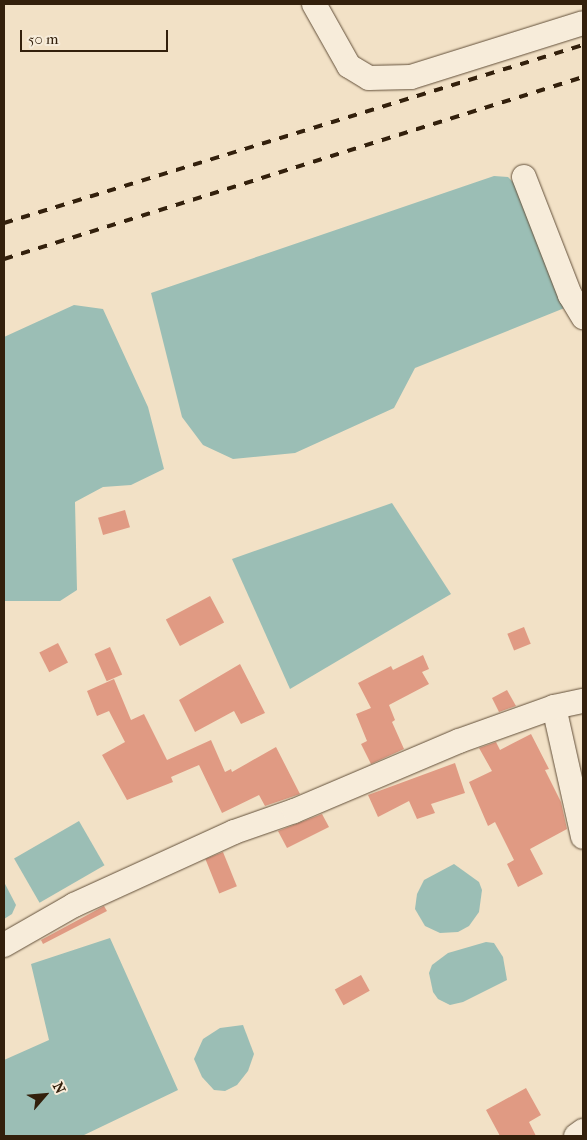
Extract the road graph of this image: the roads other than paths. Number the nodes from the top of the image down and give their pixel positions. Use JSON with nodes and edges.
{"nodes":[{"id":1,"x":314,"y":4,"type":"edge"},
{"id":2,"x":583,"y":23,"type":"edge"},
{"id":3,"x":524,"y":176,"type":"dead end"},
{"id":4,"x":583,"y":317,"type":"edge"},
{"id":5,"x":583,"y":701,"type":"edge"},
{"id":6,"x":554,"y":707,"type":"junction"},
{"id":7,"x":583,"y":837,"type":"edge"},
{"id":8,"x":4,"y":946,"type":"edge"},
{"id":9,"x":583,"y":1131,"type":"edge"},
{"id":10,"x":576,"y":1136,"type":"edge"}],
"edges":[{"from":1,"to":2,"type":"street"},
{"from":3,"to":4,"type":"street"},
{"from":5,"to":6,"type":"street"},
{"from":6,"to":7,"type":"street"},
{"from":6,"to":8,"type":"street"},
{"from":9,"to":10,"type":"street"}]}
